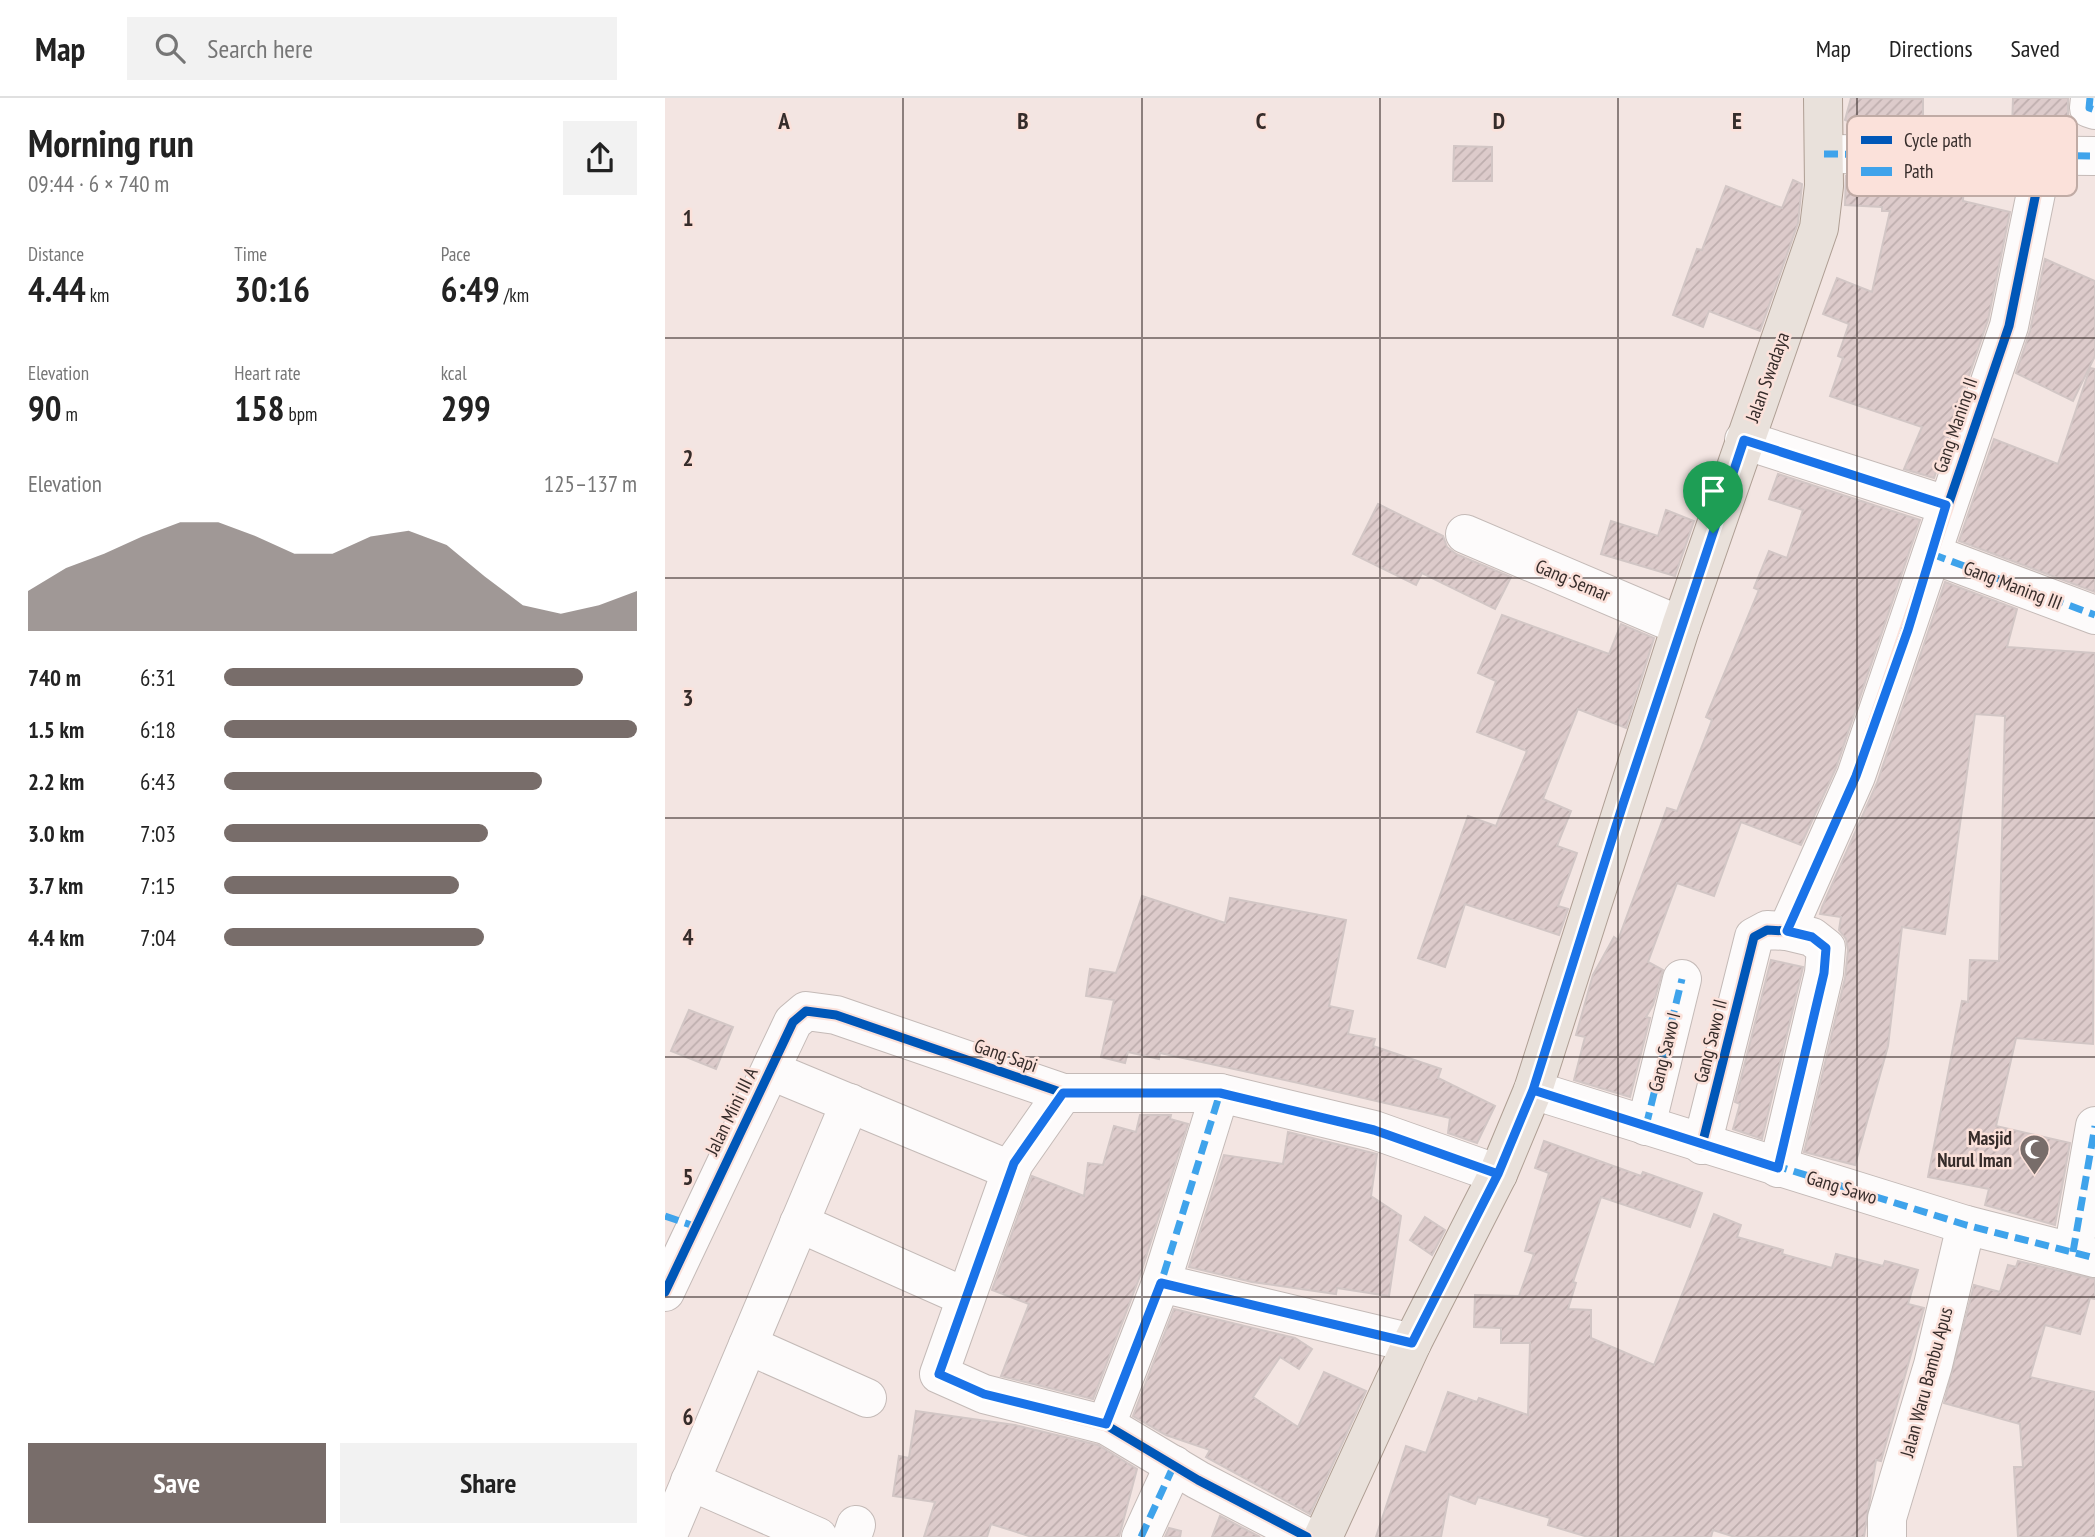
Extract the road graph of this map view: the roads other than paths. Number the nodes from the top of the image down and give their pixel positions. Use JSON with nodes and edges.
{"nodes":[{"id":1,"x":1823,"y":98,"type":"edge"},
{"id":2,"x":2090,"y":98,"type":"edge"},
{"id":3,"x":2095,"y":110,"type":"edge"},
{"id":4,"x":1824,"y":154,"type":"junction"},
{"id":5,"x":1847,"y":154,"type":"edge"},
{"id":6,"x":2095,"y":156,"type":"edge"},
{"id":7,"x":2077,"y":157,"type":"edge"},
{"id":8,"x":2035,"y":196,"type":"edge"},
{"id":9,"x":1744,"y":440,"type":"junction"},
{"id":10,"x":1946,"y":505,"type":"junction"},
{"id":11,"x":1465,"y":534,"type":"dead end"},
{"id":12,"x":1931,"y":554,"type":"junction"},
{"id":13,"x":2095,"y":615,"type":"edge"},
{"id":14,"x":1681,"y":626,"type":"junction"},
{"id":15,"x":1787,"y":931,"type":"junction"},
{"id":16,"x":1682,"y":979,"type":"dead end"},
{"id":17,"x":793,"y":1021,"type":"joint"},
{"id":18,"x":786,"y":1077,"type":"dead end"},
{"id":19,"x":1533,"y":1090,"type":"junction"},
{"id":20,"x":1063,"y":1093,"type":"junction"},
{"id":21,"x":1220,"y":1093,"type":"junction"},
{"id":22,"x":850,"y":1103,"type":"junction"},
{"id":23,"x":1646,"y":1126,"type":"junction"},
{"id":24,"x":2095,"y":1126,"type":"edge"},
{"id":25,"x":1702,"y":1145,"type":"junction"},
{"id":26,"x":998,"y":1165,"type":"dead end"},
{"id":27,"x":1778,"y":1168,"type":"junction"},
{"id":28,"x":1498,"y":1174,"type":"junction"},
{"id":29,"x":680,"y":1221,"type":"edge"},
{"id":30,"x":799,"y":1223,"type":"junction"},
{"id":31,"x":1966,"y":1225,"type":"junction"},
{"id":32,"x":2084,"y":1255,"type":"edge"},
{"id":33,"x":1161,"y":1283,"type":"junction"},
{"id":34,"x":665,"y":1292,"type":"edge"},
{"id":35,"x":954,"y":1292,"type":"dead end"},
{"id":36,"x":1412,"y":1343,"type":"junction"},
{"id":37,"x":748,"y":1345,"type":"junction"},
{"id":38,"x":867,"y":1398,"type":"dead end"},
{"id":39,"x":1106,"y":1424,"type":"junction"},
{"id":40,"x":1174,"y":1465,"type":"junction"},
{"id":41,"x":690,"y":1481,"type":"junction"},
{"id":42,"x":667,"y":1537,"type":"edge"},
{"id":43,"x":818,"y":1537,"type":"edge"},
{"id":44,"x":1141,"y":1537,"type":"edge"},
{"id":45,"x":1307,"y":1537,"type":"edge"},
{"id":46,"x":1323,"y":1537,"type":"edge"},
{"id":47,"x":1887,"y":1537,"type":"edge"}],
"edges":[{"from":1,"to":4,"type":"main road","name":"Jalan Swadaya"},
{"from":2,"to":3,"type":"street"},
{"from":4,"to":5,"type":"street"},
{"from":4,"to":9,"type":"main road","name":"Jalan Swadaya"},
{"from":6,"to":7,"type":"street"},
{"from":8,"to":10,"type":"street","name":"Gang Maning II"},
{"from":9,"to":10,"type":"street"},
{"from":9,"to":14,"type":"main road","name":"Jalan Swadaya"},
{"from":10,"to":12,"type":"street","name":"Gang Maning II"},
{"from":11,"to":14,"type":"street","name":"Gang Semar"},
{"from":12,"to":13,"type":"street","name":"Gang Maning III"},
{"from":12,"to":15,"type":"street","name":"Gang Maning II"},
{"from":14,"to":19,"type":"main road","name":"Jalan Swadaya"},
{"from":15,"to":25,"type":"street","name":"Gang Sawo II"},
{"from":15,"to":27,"type":"street"},
{"from":16,"to":23,"type":"street","name":"Gang Sawo I"},
{"from":17,"to":20,"type":"street","name":"Gang Sapi"},
{"from":17,"to":29,"type":"street","name":"Jalan Mini III A"},
{"from":18,"to":22,"type":"street"},
{"from":19,"to":23,"type":"street","name":"Gang Sawo"},
{"from":19,"to":28,"type":"main road","name":"Jalan Swadaya"},
{"from":20,"to":21,"type":"street","name":"Gang Sapi"},
{"from":20,"to":39,"type":"street"},
{"from":21,"to":28,"type":"street","name":"Gang Sapi"},
{"from":21,"to":33,"type":"street"},
{"from":22,"to":26,"type":"street"},
{"from":22,"to":30,"type":"street"},
{"from":23,"to":25,"type":"street","name":"Gang Sawo"},
{"from":24,"to":32,"type":"street"},
{"from":25,"to":27,"type":"street","name":"Gang Sawo"},
{"from":27,"to":31,"type":"street","name":"Gang Sawo"},
{"from":28,"to":36,"type":"main road","name":"Jalan Swadaya"},
{"from":29,"to":34,"type":"street","name":"Jalan Mini III A"},
{"from":30,"to":35,"type":"street"},
{"from":30,"to":37,"type":"street"},
{"from":31,"to":32,"type":"street","name":"Gang Sawo"},
{"from":31,"to":47,"type":"street","name":"Jalan Waru Bambu Apus"},
{"from":33,"to":36,"type":"street"},
{"from":33,"to":39,"type":"street"},
{"from":36,"to":46,"type":"main road","name":"Jalan Swadaya"},
{"from":37,"to":38,"type":"street"},
{"from":37,"to":41,"type":"street"},
{"from":39,"to":40,"type":"street"},
{"from":40,"to":44,"type":"street"},
{"from":40,"to":45,"type":"street"},
{"from":41,"to":42,"type":"street"},
{"from":41,"to":43,"type":"street"}]}
